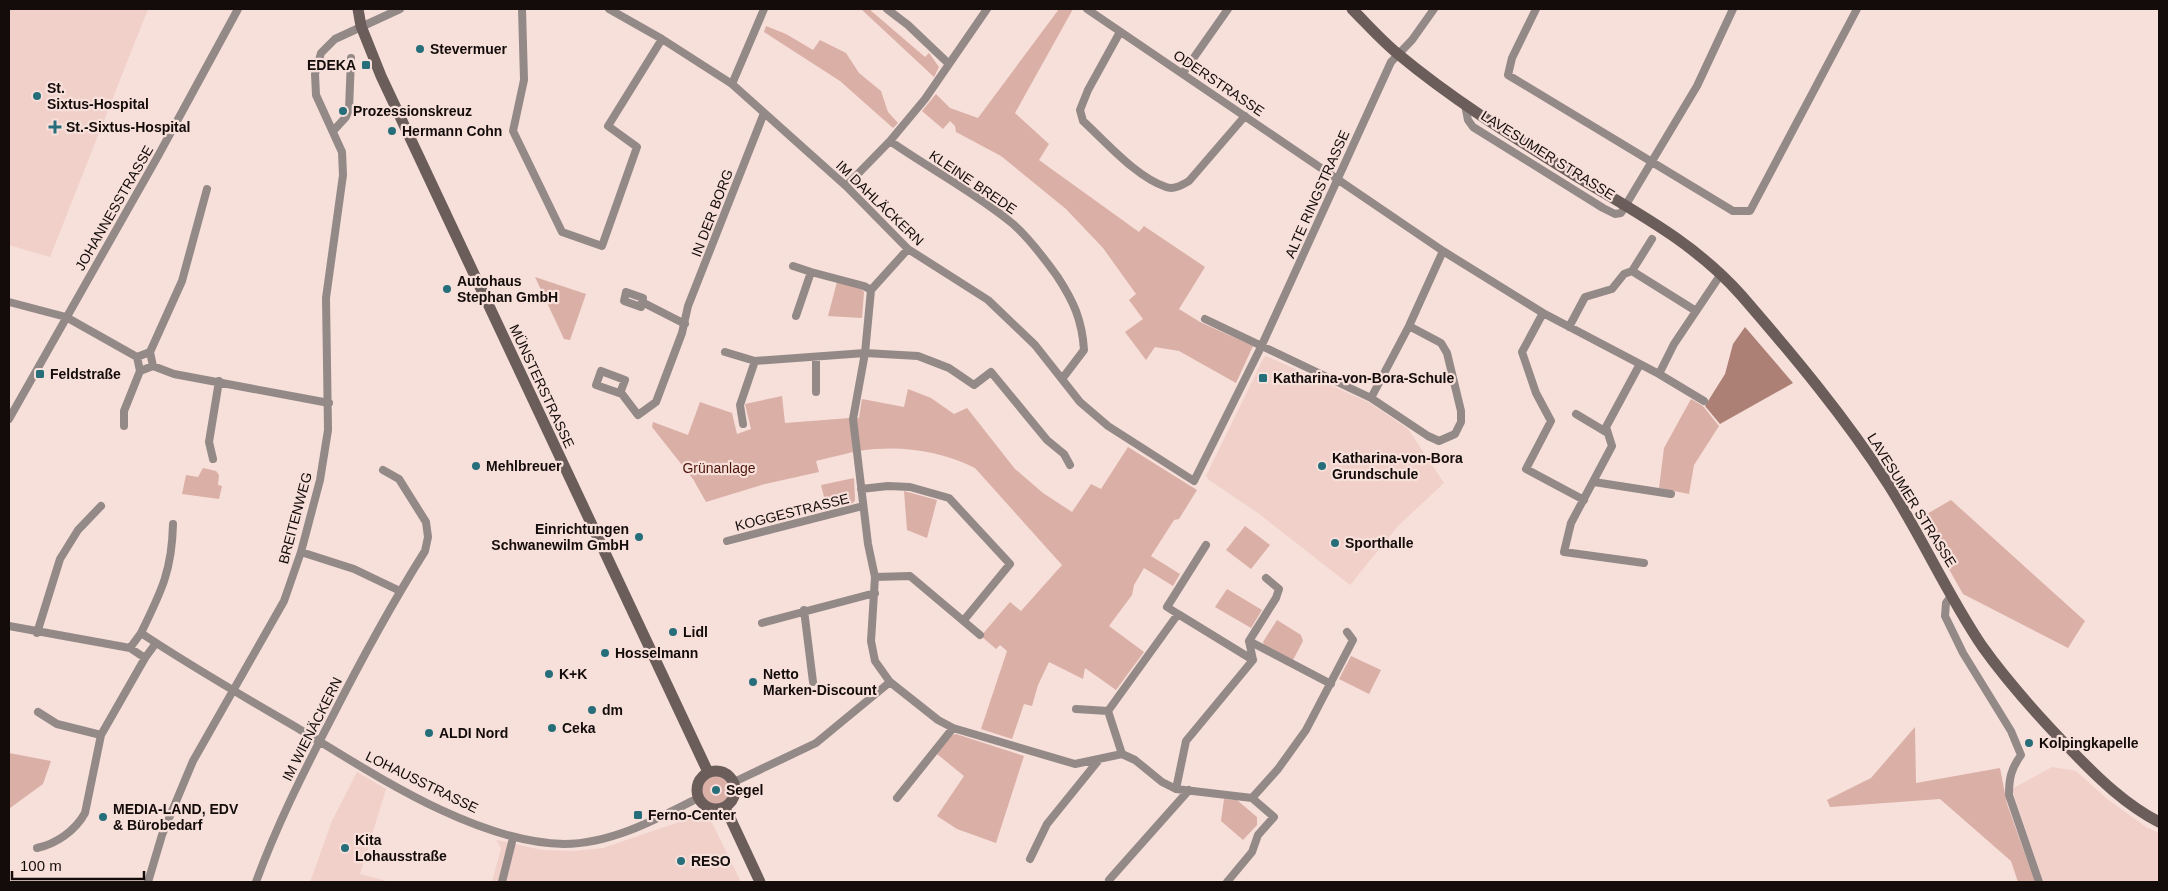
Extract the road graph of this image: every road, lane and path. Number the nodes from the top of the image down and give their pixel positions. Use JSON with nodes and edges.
{"nodes":[{"id":1,"x":238,"y":9,"type":"edge"},
{"id":2,"x":358,"y":9,"type":"edge"},
{"id":3,"x":400,"y":9,"type":"edge"},
{"id":4,"x":522,"y":9,"type":"edge"},
{"id":5,"x":609,"y":9,"type":"edge"},
{"id":6,"x":764,"y":9,"type":"edge"},
{"id":7,"x":886,"y":9,"type":"edge"},
{"id":8,"x":987,"y":9,"type":"edge"},
{"id":9,"x":1087,"y":9,"type":"edge"},
{"id":10,"x":1228,"y":9,"type":"edge"},
{"id":11,"x":1352,"y":9,"type":"edge"},
{"id":12,"x":1434,"y":9,"type":"edge"},
{"id":13,"x":1536,"y":9,"type":"edge"},
{"id":14,"x":1857,"y":9,"type":"edge"},
{"id":15,"x":1730,"y":10,"type":"edge"},
{"id":16,"x":361,"y":26,"type":"junction"},
{"id":17,"x":1120,"y":32,"type":"junction"},
{"id":18,"x":662,"y":39,"type":"junction"},
{"id":19,"x":1397,"y":53,"type":"junction"},
{"id":20,"x":351,"y":58,"type":"dead end"},
{"id":21,"x":949,"y":64,"type":"junction"},
{"id":22,"x":1183,"y":73,"type":"junction"},
{"id":23,"x":732,"y":84,"type":"junction"},
{"id":24,"x":764,"y":113,"type":"junction"},
{"id":25,"x":1245,"y":116,"type":"junction"},
{"id":26,"x":334,"y":130,"type":"junction"},
{"id":27,"x":890,"y":141,"type":"junction"},
{"id":28,"x":1653,"y":162,"type":"junction"},
{"id":29,"x":1338,"y":178,"type":"junction"},
{"id":30,"x":846,"y":186,"type":"junction"},
{"id":31,"x":207,"y":189,"type":"dead end"},
{"id":32,"x":1626,"y":206,"type":"junction"},
{"id":33,"x":1652,"y":239,"type":"dead end"},
{"id":34,"x":908,"y":249,"type":"junction"},
{"id":35,"x":1443,"y":251,"type":"junction"},
{"id":36,"x":793,"y":266,"type":"dead end"},
{"id":37,"x":1632,"y":271,"type":"junction"},
{"id":38,"x":811,"y":272,"type":"junction"},
{"id":39,"x":1721,"y":274,"type":"junction"},
{"id":40,"x":871,"y":290,"type":"junction"},
{"id":41,"x":9,"y":302,"type":"edge"},
{"id":42,"x":642,"y":302,"type":"dead end"},
{"id":43,"x":1696,"y":311,"type":"junction"},
{"id":44,"x":1543,"y":313,"type":"junction"},
{"id":45,"x":796,"y":316,"type":"dead end"},
{"id":46,"x":66,"y":317,"type":"junction"},
{"id":47,"x":1205,"y":320,"type":"dead end"},
{"id":48,"x":684,"y":324,"type":"junction"},
{"id":49,"x":1409,"y":326,"type":"junction"},
{"id":50,"x":1570,"y":326,"type":"junction"},
{"id":51,"x":1261,"y":347,"type":"junction"},
{"id":52,"x":150,"y":352,"type":"junction"},
{"id":53,"x":725,"y":352,"type":"dead end"},
{"id":54,"x":865,"y":353,"type":"junction"},
{"id":55,"x":137,"y":357,"type":"junction"},
{"id":56,"x":816,"y":357,"type":"junction"},
{"id":57,"x":755,"y":361,"type":"junction"},
{"id":58,"x":1640,"y":364,"type":"junction"},
{"id":59,"x":154,"y":366,"type":"junction"},
{"id":60,"x":140,"y":371,"type":"junction"},
{"id":61,"x":1659,"y":374,"type":"junction"},
{"id":62,"x":1062,"y":379,"type":"junction"},
{"id":63,"x":219,"y":381,"type":"junction"},
{"id":64,"x":816,"y":392,"type":"dead end"},
{"id":65,"x":620,"y":393,"type":"dead end"},
{"id":66,"x":1371,"y":398,"type":"junction"},
{"id":67,"x":1704,"y":401,"type":"dead end"},
{"id":68,"x":329,"y":402,"type":"junction"},
{"id":69,"x":1576,"y":414,"type":"dead end"},
{"id":70,"x":9,"y":419,"type":"edge"},
{"id":71,"x":743,"y":424,"type":"dead end"},
{"id":72,"x":124,"y":426,"type":"dead end"},
{"id":73,"x":1606,"y":432,"type":"junction"},
{"id":74,"x":213,"y":459,"type":"dead end"},
{"id":75,"x":1070,"y":465,"type":"dead end"},
{"id":76,"x":383,"y":470,"type":"dead end"},
{"id":77,"x":1194,"y":481,"type":"joint"},
{"id":78,"x":1594,"y":482,"type":"junction"},
{"id":79,"x":861,"y":489,"type":"junction"},
{"id":80,"x":1671,"y":494,"type":"dead end"},
{"id":81,"x":1584,"y":500,"type":"junction"},
{"id":82,"x":102,"y":506,"type":"dead end"},
{"id":83,"x":864,"y":506,"type":"junction"},
{"id":84,"x":173,"y":524,"type":"dead end"},
{"id":85,"x":727,"y":541,"type":"dead end"},
{"id":86,"x":1206,"y":545,"type":"dead end"},
{"id":87,"x":301,"y":552,"type":"junction"},
{"id":88,"x":1644,"y":563,"type":"dead end"},
{"id":89,"x":876,"y":577,"type":"junction"},
{"id":90,"x":1266,"y":578,"type":"dead end"},
{"id":91,"x":400,"y":591,"type":"junction"},
{"id":92,"x":875,"y":593,"type":"junction"},
{"id":93,"x":1952,"y":596,"type":"junction"},
{"id":94,"x":804,"y":610,"type":"junction"},
{"id":95,"x":1178,"y":614,"type":"junction"},
{"id":96,"x":964,"y":620,"type":"junction"},
{"id":97,"x":762,"y":623,"type":"dead end"},
{"id":98,"x":9,"y":626,"type":"edge"},
{"id":99,"x":1347,"y":632,"type":"dead end"},
{"id":100,"x":37,"y":633,"type":"junction"},
{"id":101,"x":141,"y":633,"type":"junction"},
{"id":102,"x":980,"y":635,"type":"dead end"},
{"id":103,"x":1249,"y":642,"type":"junction"},
{"id":104,"x":156,"y":643,"type":"junction"},
{"id":105,"x":130,"y":648,"type":"junction"},
{"id":106,"x":145,"y":658,"type":"junction"},
{"id":107,"x":1253,"y":660,"type":"junction"},
{"id":108,"x":812,"y":682,"type":"dead end"},
{"id":109,"x":890,"y":682,"type":"junction"},
{"id":110,"x":1331,"y":684,"type":"junction"},
{"id":111,"x":232,"y":690,"type":"junction"},
{"id":112,"x":1076,"y":709,"type":"dead end"},
{"id":113,"x":1108,"y":711,"type":"junction"},
{"id":114,"x":38,"y":712,"type":"dead end"},
{"id":115,"x":953,"y":728,"type":"junction"},
{"id":116,"x":101,"y":735,"type":"junction"},
{"id":117,"x":319,"y":741,"type":"junction"},
{"id":118,"x":1122,"y":754,"type":"junction"},
{"id":119,"x":1098,"y":761,"type":"junction"},
{"id":120,"x":708,"y":772,"type":"junction"},
{"id":121,"x":734,"y":782,"type":"junction"},
{"id":122,"x":1176,"y":788,"type":"junction"},
{"id":123,"x":1189,"y":790,"type":"junction"},
{"id":124,"x":698,"y":798,"type":"junction"},
{"id":125,"x":898,"y":798,"type":"dead end"},
{"id":126,"x":1252,"y":798,"type":"junction"},
{"id":127,"x":725,"y":807,"type":"junction"},
{"id":128,"x":2159,"y":822,"type":"edge"},
{"id":129,"x":513,"y":838,"type":"junction"},
{"id":130,"x":36,"y":848,"type":"dead end"},
{"id":131,"x":1030,"y":859,"type":"dead end"},
{"id":132,"x":1110,"y":880,"type":"dead end"},
{"id":133,"x":148,"y":882,"type":"edge"},
{"id":134,"x":256,"y":882,"type":"edge"},
{"id":135,"x":502,"y":882,"type":"edge"},
{"id":136,"x":760,"y":882,"type":"edge"},
{"id":137,"x":1227,"y":882,"type":"edge"},
{"id":138,"x":2038,"y":882,"type":"edge"}],
"edges":[{"from":1,"to":46,"type":"street","name":"JOHANNESSTRASSE"},
{"from":2,"to":16,"type":"street","name":"MÜNSTERSTRASSE"},
{"from":3,"to":16,"type":"street"},
{"from":4,"to":18,"type":"street"},
{"from":5,"to":18,"type":"street","name":"IM DAHLÄCKERN"},
{"from":6,"to":23,"type":"street"},
{"from":7,"to":21,"type":"street"},
{"from":8,"to":21,"type":"street"},
{"from":9,"to":17,"type":"street","name":"ODERSTRASSE"},
{"from":10,"to":22,"type":"street"},
{"from":11,"to":19,"type":"street","name":"LAVESUMER STRASSE"},
{"from":12,"to":19,"type":"street","name":"ALTE RINGSTRASSE"},
{"from":13,"to":28,"type":"street"},
{"from":14,"to":28,"type":"street"},
{"from":15,"to":28,"type":"street"},
{"from":16,"to":26,"type":"street","name":"BREITENWEG"},
{"from":16,"to":120,"type":"street","name":"MÜNSTERSTRASSE"},
{"from":17,"to":22,"type":"street","name":"ODERSTRASSE"},
{"from":17,"to":25,"type":"street"},
{"from":18,"to":23,"type":"street","name":"IM DAHLÄCKERN"},
{"from":19,"to":29,"type":"street","name":"ALTE RINGSTRASSE"},
{"from":19,"to":32,"type":"street","name":"LAVESUMER STRASSE"},
{"from":20,"to":26,"type":"street"},
{"from":21,"to":27,"type":"street"},
{"from":22,"to":25,"type":"street","name":"ODERSTRASSE"},
{"from":23,"to":24,"type":"street","name":"IM DAHLÄCKERN"},
{"from":24,"to":30,"type":"street","name":"IM DAHLÄCKERN"},
{"from":24,"to":48,"type":"street","name":"IN DER BORG"},
{"from":25,"to":29,"type":"street","name":"ODERSTRASSE"},
{"from":26,"to":68,"type":"street","name":"BREITENWEG"},
{"from":27,"to":30,"type":"street"},
{"from":27,"to":62,"type":"street","name":"KLEINE BREDE"},
{"from":28,"to":32,"type":"street"},
{"from":29,"to":35,"type":"street","name":"ODERSTRASSE"},
{"from":29,"to":51,"type":"street","name":"ALTE RINGSTRASSE"},
{"from":30,"to":34,"type":"street","name":"IM DAHLÄCKERN"},
{"from":31,"to":52,"type":"street"},
{"from":32,"to":39,"type":"street","name":"LAVESUMER STRASSE"},
{"from":33,"to":37,"type":"street"},
{"from":34,"to":40,"type":"street"},
{"from":34,"to":62,"type":"street","name":"IM DAHLÄCKERN"},
{"from":35,"to":44,"type":"street","name":"ODERSTRASSE"},
{"from":35,"to":49,"type":"street"},
{"from":36,"to":38,"type":"street"},
{"from":37,"to":43,"type":"street"},
{"from":37,"to":50,"type":"street"},
{"from":38,"to":40,"type":"street"},
{"from":38,"to":45,"type":"street"},
{"from":39,"to":43,"type":"street"},
{"from":39,"to":93,"type":"street","name":"LAVESUMER STRASSE"},
{"from":40,"to":54,"type":"street","name":"KOGGESTRASSE"},
{"from":41,"to":46,"type":"street"},
{"from":42,"to":48,"type":"street"},
{"from":43,"to":61,"type":"street"},
{"from":44,"to":50,"type":"street","name":"ODERSTRASSE"},
{"from":44,"to":81,"type":"street"},
{"from":46,"to":55,"type":"street"},
{"from":46,"to":70,"type":"street","name":"JOHANNESSTRASSE"},
{"from":47,"to":51,"type":"street"},
{"from":48,"to":65,"type":"street","name":"IN DER BORG"},
{"from":49,"to":66,"type":"street"},
{"from":49,"to":66,"type":"street"},
{"from":50,"to":58,"type":"street","name":"ODERSTRASSE"},
{"from":51,"to":66,"type":"street"},
{"from":51,"to":77,"type":"street","name":"ALTE RINGSTRASSE"},
{"from":52,"to":55,"type":"street"},
{"from":52,"to":59,"type":"street"},
{"from":53,"to":57,"type":"street"},
{"from":54,"to":56,"type":"street"},
{"from":54,"to":75,"type":"street"},
{"from":54,"to":79,"type":"street","name":"KOGGESTRASSE"},
{"from":55,"to":60,"type":"street"},
{"from":56,"to":57,"type":"street"},
{"from":56,"to":64,"type":"street"},
{"from":57,"to":71,"type":"street"},
{"from":58,"to":61,"type":"street","name":"ODERSTRASSE"},
{"from":58,"to":73,"type":"street"},
{"from":59,"to":60,"type":"street"},
{"from":59,"to":63,"type":"street"},
{"from":60,"to":72,"type":"street"},
{"from":61,"to":67,"type":"street","name":"ODERSTRASSE"},
{"from":62,"to":77,"type":"street","name":"IM DAHLÄCKERN"},
{"from":63,"to":68,"type":"street"},
{"from":63,"to":74,"type":"street"},
{"from":68,"to":87,"type":"street","name":"BREITENWEG"},
{"from":69,"to":73,"type":"street"},
{"from":73,"to":78,"type":"street"},
{"from":76,"to":91,"type":"street","name":"IM WIENÄCKERN"},
{"from":78,"to":80,"type":"street"},
{"from":78,"to":81,"type":"street"},
{"from":79,"to":83,"type":"street","name":"KOGGESTRASSE"},
{"from":79,"to":96,"type":"street"},
{"from":81,"to":88,"type":"street"},
{"from":82,"to":100,"type":"street"},
{"from":83,"to":85,"type":"street","name":"KOGGESTRASSE"},
{"from":83,"to":89,"type":"street","name":"KOGGESTRASSE"},
{"from":84,"to":101,"type":"street"},
{"from":86,"to":95,"type":"street"},
{"from":87,"to":91,"type":"street"},
{"from":87,"to":111,"type":"street","name":"BREITENWEG"},
{"from":89,"to":92,"type":"street","name":"KOGGESTRASSE"},
{"from":89,"to":96,"type":"street"},
{"from":90,"to":103,"type":"street"},
{"from":91,"to":117,"type":"street","name":"IM WIENÄCKERN"},
{"from":92,"to":94,"type":"street"},
{"from":92,"to":109,"type":"street","name":"KOGGESTRASSE"},
{"from":93,"to":128,"type":"street","name":"LAVESUMER STRASSE"},
{"from":93,"to":138,"type":"street"},
{"from":94,"to":97,"type":"street"},
{"from":94,"to":108,"type":"street"},
{"from":95,"to":107,"type":"street"},
{"from":95,"to":113,"type":"street"},
{"from":96,"to":102,"type":"street"},
{"from":98,"to":100,"type":"street"},
{"from":99,"to":110,"type":"street"},
{"from":100,"to":105,"type":"street"},
{"from":101,"to":104,"type":"street","name":"LOHAUSSTRASSE"},
{"from":101,"to":105,"type":"street"},
{"from":103,"to":107,"type":"street"},
{"from":103,"to":110,"type":"street"},
{"from":104,"to":106,"type":"street"},
{"from":104,"to":111,"type":"street","name":"LOHAUSSTRASSE"},
{"from":105,"to":106,"type":"street"},
{"from":106,"to":116,"type":"street"},
{"from":107,"to":122,"type":"street"},
{"from":109,"to":115,"type":"street","name":"KOGGESTRASSE"},
{"from":109,"to":121,"type":"street"},
{"from":110,"to":126,"type":"street"},
{"from":111,"to":117,"type":"street","name":"LOHAUSSTRASSE"},
{"from":111,"to":133,"type":"street","name":"BREITENWEG"},
{"from":112,"to":113,"type":"street"},
{"from":113,"to":118,"type":"street"},
{"from":114,"to":116,"type":"street"},
{"from":115,"to":119,"type":"street","name":"KOGGESTRASSE"},
{"from":115,"to":125,"type":"street"},
{"from":116,"to":130,"type":"street"},
{"from":117,"to":129,"type":"street","name":"LOHAUSSTRASSE"},
{"from":117,"to":134,"type":"street","name":"IM WIENÄCKERN"},
{"from":118,"to":119,"type":"street","name":"KOGGESTRASSE"},
{"from":118,"to":122,"type":"street"},
{"from":119,"to":131,"type":"street"},
{"from":120,"to":121,"type":"street"},
{"from":120,"to":124,"type":"street"},
{"from":121,"to":127,"type":"street"},
{"from":122,"to":123,"type":"street"},
{"from":123,"to":126,"type":"street"},
{"from":123,"to":132,"type":"street"},
{"from":124,"to":127,"type":"street"},
{"from":124,"to":129,"type":"street","name":"LOHAUSSTRASSE"},
{"from":126,"to":137,"type":"street"},
{"from":127,"to":136,"type":"street"},
{"from":129,"to":135,"type":"street"}]}
